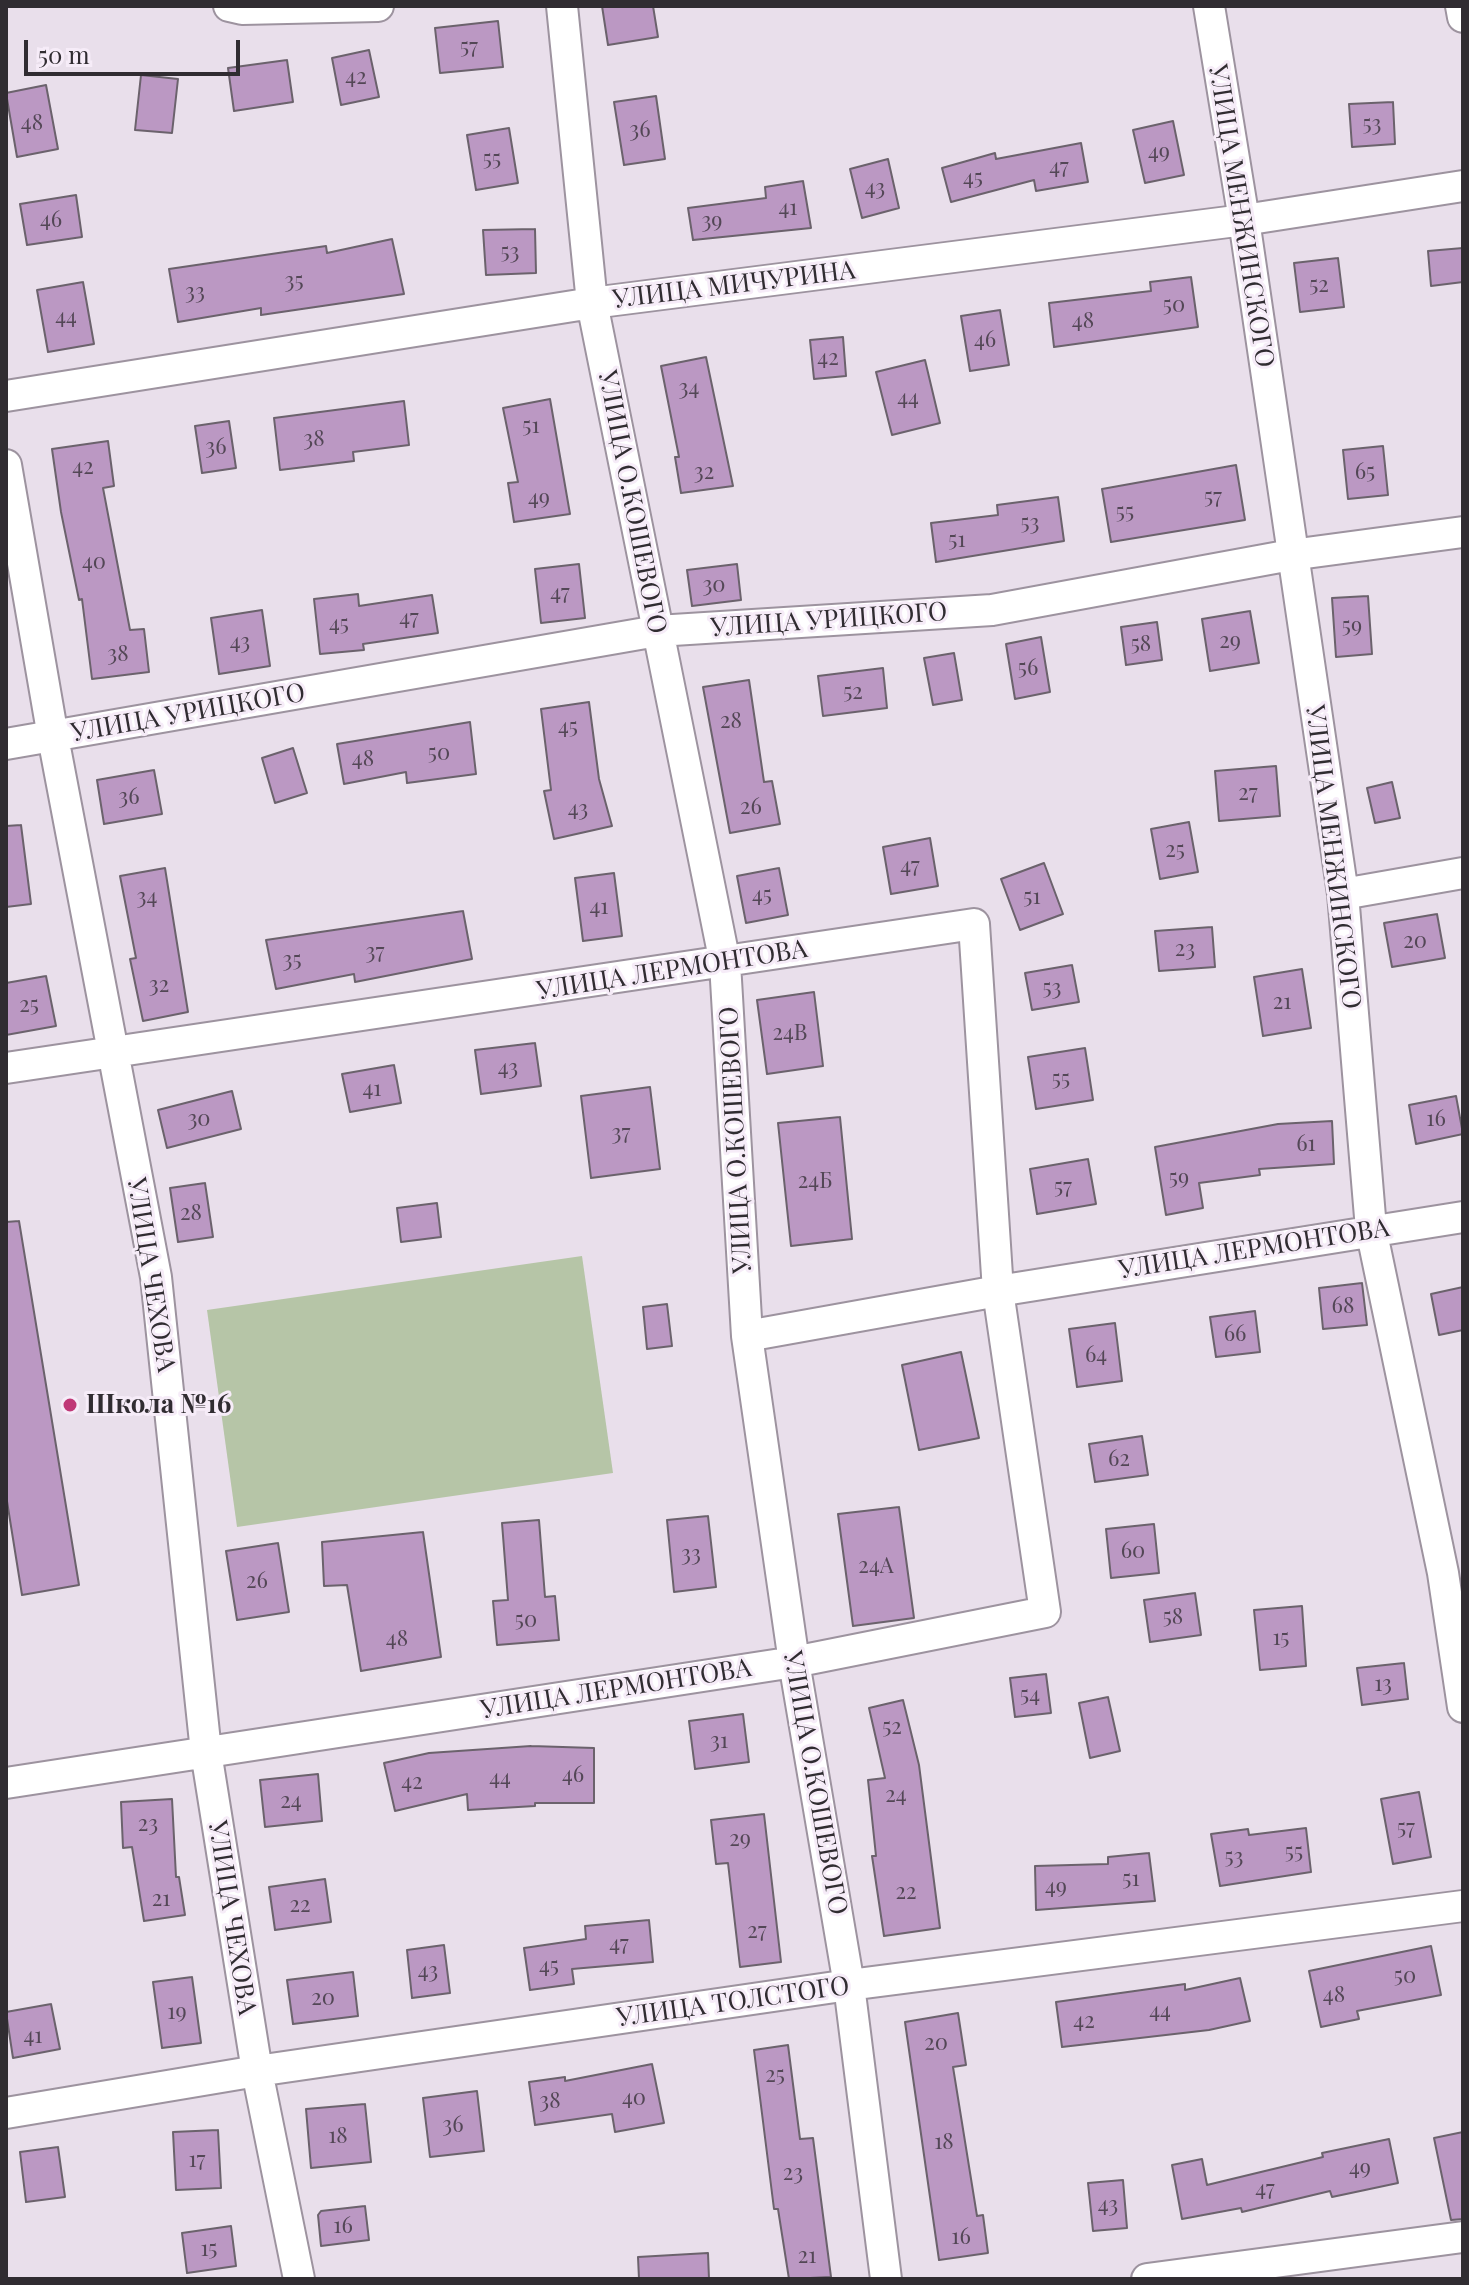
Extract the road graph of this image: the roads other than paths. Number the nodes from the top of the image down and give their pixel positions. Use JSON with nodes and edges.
{"nodes":[{"id":1,"x":229,"y":6,"type":"edge"},
{"id":2,"x":378,"y":6,"type":"edge"},
{"id":3,"x":562,"y":6,"type":"edge"},
{"id":4,"x":1209,"y":6,"type":"edge"},
{"id":5,"x":1461,"y":6,"type":"edge"},
{"id":6,"x":1463,"y":17,"type":"edge"},
{"id":7,"x":1463,"y":186,"type":"edge"},
{"id":8,"x":1244,"y":220,"type":"junction"},
{"id":9,"x":592,"y":303,"type":"junction"},
{"id":10,"x":6,"y":396,"type":"edge"},
{"id":11,"x":6,"y":465,"type":"edge"},
{"id":12,"x":1463,"y":532,"type":"edge"},
{"id":13,"x":1291,"y":555,"type":"junction"},
{"id":14,"x":657,"y":631,"type":"junction"},
{"id":15,"x":53,"y":737,"type":"junction"},
{"id":16,"x":6,"y":744,"type":"edge"},
{"id":17,"x":1463,"y":873,"type":"edge"},
{"id":18,"x":1343,"y":894,"type":"junction"},
{"id":19,"x":725,"y":963,"type":"junction"},
{"id":20,"x":112,"y":1053,"type":"junction"},
{"id":21,"x":6,"y":1068,"type":"edge"},
{"id":22,"x":1463,"y":1217,"type":"edge"},
{"id":23,"x":1371,"y":1229,"type":"junction"},
{"id":24,"x":998,"y":1291,"type":"junction"},
{"id":25,"x":747,"y":1336,"type":"junction"},
{"id":26,"x":1453,"y":1572,"type":"edge"},
{"id":27,"x":794,"y":1662,"type":"junction"},
{"id":28,"x":1463,"y":1707,"type":"edge"},
{"id":29,"x":206,"y":1752,"type":"junction"},
{"id":30,"x":6,"y":1783,"type":"edge"},
{"id":31,"x":1463,"y":1906,"type":"edge"},
{"id":32,"x":849,"y":1985,"type":"junction"},
{"id":33,"x":257,"y":2071,"type":"junction"},
{"id":34,"x":6,"y":2113,"type":"edge"},
{"id":35,"x":1463,"y":2237,"type":"edge"},
{"id":36,"x":299,"y":2279,"type":"edge"},
{"id":37,"x":886,"y":2279,"type":"edge"},
{"id":38,"x":1147,"y":2279,"type":"edge"}],
"edges":[{"from":1,"to":2,"type":"street"},
{"from":3,"to":9,"type":"street","name":"УЛИЦА О.КОШЕВОГО"},
{"from":4,"to":8,"type":"street","name":"УЛИЦА МЕНЖИНСКОГО"},
{"from":5,"to":6,"type":"street"},
{"from":7,"to":8,"type":"street","name":"УЛИЦА МИЧУРИНА"},
{"from":8,"to":9,"type":"street","name":"УЛИЦА МИЧУРИНА"},
{"from":8,"to":13,"type":"street","name":"УЛИЦА МЕНЖИНСКОГО"},
{"from":9,"to":10,"type":"street","name":"УЛИЦА МИЧУРИНА"},
{"from":9,"to":14,"type":"street","name":"УЛИЦА О.КОШЕВОГО"},
{"from":11,"to":15,"type":"street","name":"УЛИЦА ЧЕХОВА"},
{"from":12,"to":13,"type":"street","name":"УЛИЦА УРИЦКОГО"},
{"from":13,"to":14,"type":"street","name":"УЛИЦА УРИЦКОГО"},
{"from":13,"to":18,"type":"street","name":"УЛИЦА МЕНЖИНСКОГО"},
{"from":14,"to":15,"type":"street","name":"УЛИЦА УРИЦКОГО"},
{"from":14,"to":19,"type":"street","name":"УЛИЦА О.КОШЕВОГО"},
{"from":15,"to":16,"type":"street","name":"УЛИЦА УРИЦКОГО"},
{"from":15,"to":20,"type":"street","name":"УЛИЦА ЧЕХОВА"},
{"from":17,"to":18,"type":"street"},
{"from":18,"to":23,"type":"street","name":"УЛИЦА МЕНЖИНСКОГО"},
{"from":19,"to":20,"type":"street","name":"УЛИЦА ЛЕРМОНТОВА"},
{"from":19,"to":24,"type":"street","name":"УЛИЦА ЛЕРМОНТОВА"},
{"from":19,"to":25,"type":"street","name":"УЛИЦА О.КОШЕВОГО"},
{"from":20,"to":21,"type":"street","name":"УЛИЦА ЛЕРМОНТОВА"},
{"from":20,"to":29,"type":"street","name":"УЛИЦА ЧЕХОВА"},
{"from":22,"to":23,"type":"street","name":"УЛИЦА ЛЕРМОНТОВА"},
{"from":23,"to":24,"type":"street","name":"УЛИЦА ЛЕРМОНТОВА"},
{"from":23,"to":26,"type":"street","name":"УЛИЦА МЕНЖИНСКОГО"},
{"from":24,"to":25,"type":"street","name":"УЛИЦА ЛЕРМОНТОВА"},
{"from":24,"to":27,"type":"street","name":"УЛИЦА ЛЕРМОНТОВА"},
{"from":25,"to":27,"type":"street","name":"УЛИЦА О.КОШЕВОГО"},
{"from":26,"to":28,"type":"street","name":"УЛИЦА МЕНЖИНСКОГО"},
{"from":27,"to":29,"type":"street","name":"УЛИЦА ЛЕРМОНТОВА"},
{"from":27,"to":32,"type":"street","name":"УЛИЦА О.КОШЕВОГО"},
{"from":29,"to":30,"type":"street","name":"УЛИЦА ЛЕРМОНТОВА"},
{"from":29,"to":33,"type":"street","name":"УЛИЦА ЧЕХОВА"},
{"from":31,"to":32,"type":"street","name":"УЛИЦА ТОЛСТОГО"},
{"from":32,"to":33,"type":"street","name":"УЛИЦА ТОЛСТОГО"},
{"from":32,"to":37,"type":"street","name":"УЛИЦА О.КОШЕВОГО"},
{"from":33,"to":34,"type":"street","name":"УЛИЦА ТОЛСТОГО"},
{"from":33,"to":36,"type":"street","name":"УЛИЦА ЧЕХОВА"},
{"from":35,"to":38,"type":"street"}]}
